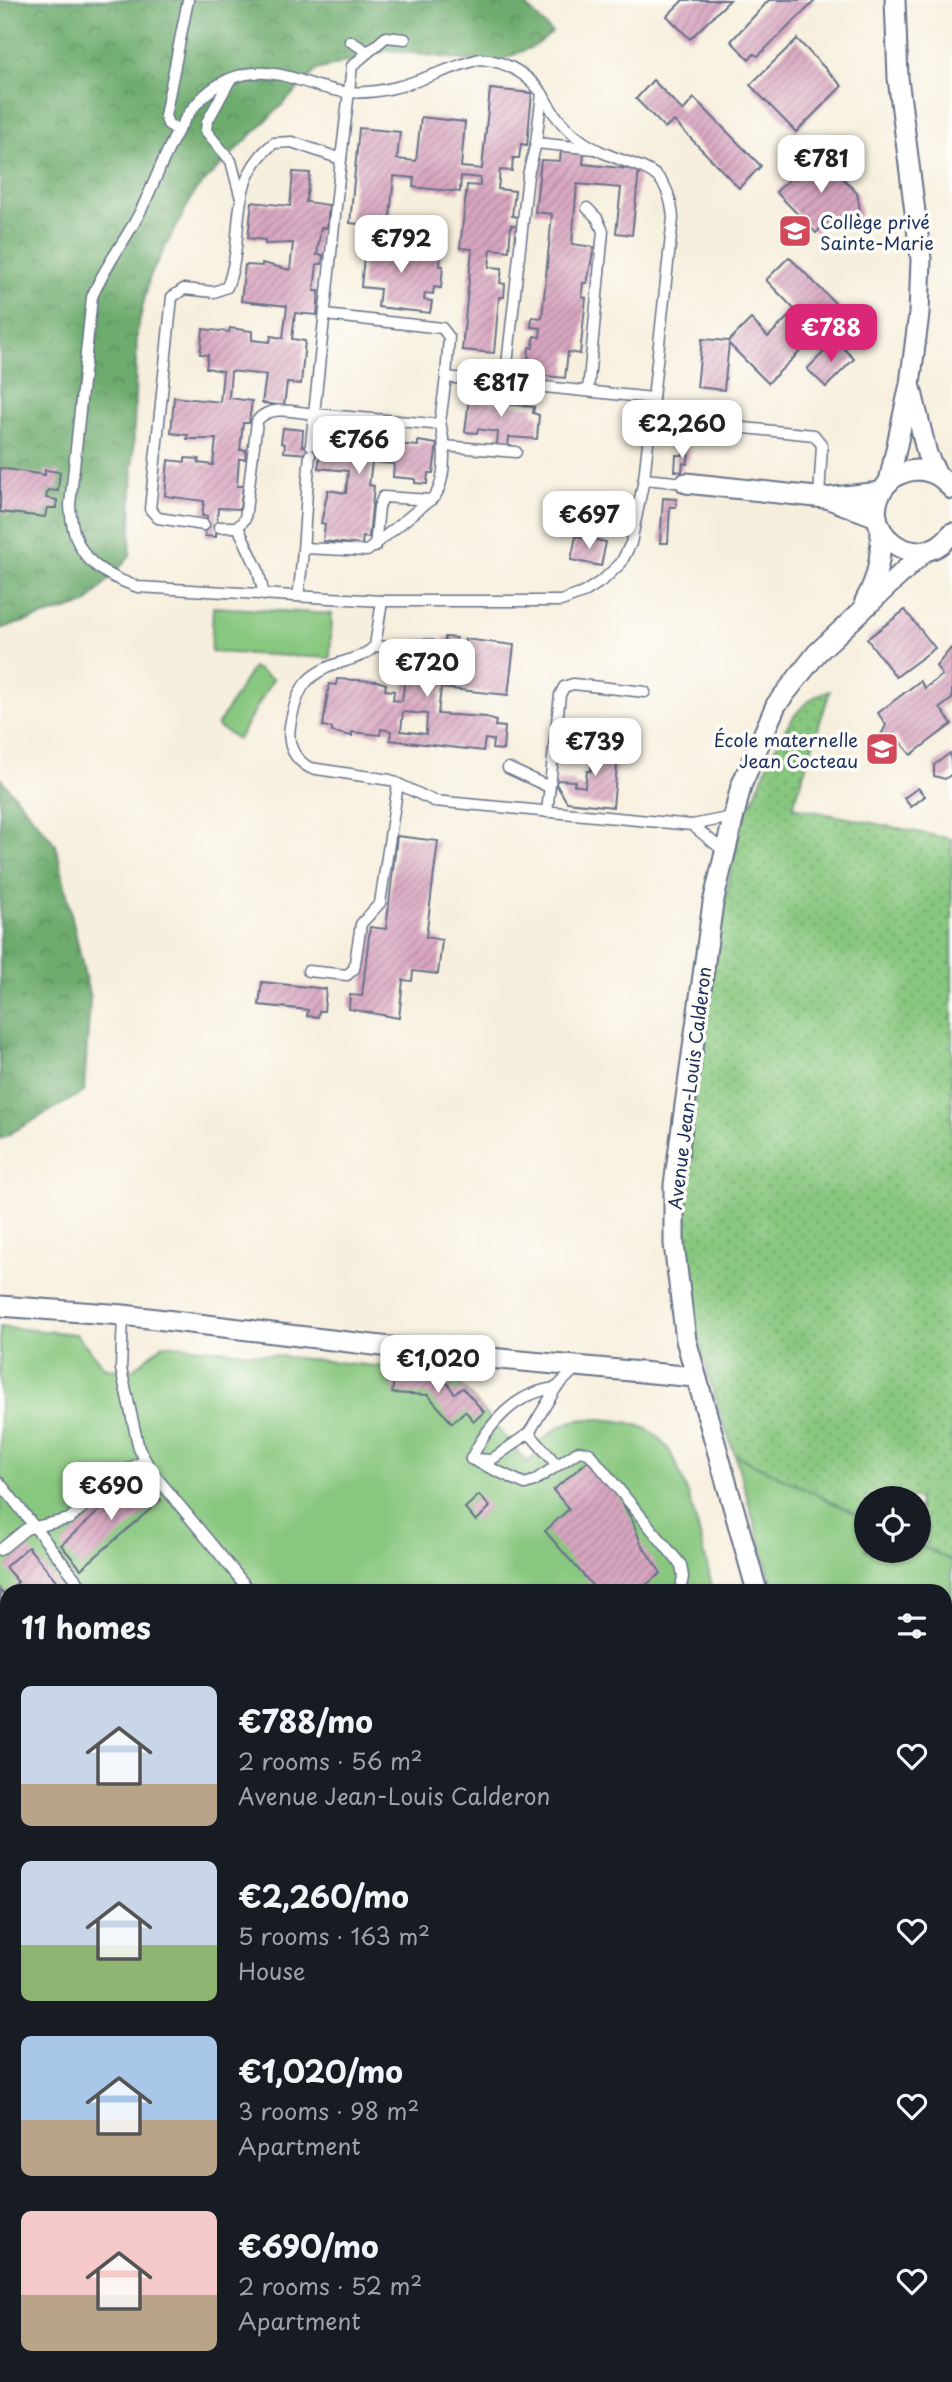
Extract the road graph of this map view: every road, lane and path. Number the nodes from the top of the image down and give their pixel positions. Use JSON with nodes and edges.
{"nodes":[{"id":1,"x":188,"y":0,"type":"edge"},
{"id":2,"x":895,"y":0,"type":"edge"},
{"id":3,"x":405,"y":39,"type":"dead end"},
{"id":4,"x":350,"y":41,"type":"dead end"},
{"id":5,"x":368,"y":52,"type":"junction"},
{"id":6,"x":230,"y":79,"type":"junction"},
{"id":7,"x":347,"y":93,"type":"junction"},
{"id":8,"x":542,"y":93,"type":"junction"},
{"id":9,"x":177,"y":130,"type":"junction"},
{"id":10,"x":537,"y":143,"type":"junction"},
{"id":11,"x":595,"y":149,"type":"junction"},
{"id":12,"x":341,"y":159,"type":"junction"},
{"id":13,"x":240,"y":195,"type":"junction"},
{"id":14,"x":587,"y":208,"type":"dead end"},
{"id":15,"x":324,"y":315,"type":"junction"},
{"id":16,"x":446,"y":377,"type":"junction"},
{"id":17,"x":505,"y":383,"type":"junction"},
{"id":18,"x":910,"y":384,"type":"junction"},
{"id":19,"x":588,"y":391,"type":"junction"},
{"id":20,"x":653,"y":398,"type":"junction"},
{"id":21,"x":314,"y":414,"type":"junction"},
{"id":22,"x":440,"y":422,"type":"junction"},
{"id":23,"x":704,"y":424,"type":"dead end"},
{"id":24,"x":444,"y":446,"type":"junction"},
{"id":25,"x":516,"y":453,"type":"dead end"},
{"id":26,"x":937,"y":475,"type":"junction"},
{"id":27,"x":644,"y":479,"type":"junction"},
{"id":28,"x":686,"y":484,"type":"joint"},
{"id":29,"x":885,"y":487,"type":"junction"},
{"id":30,"x":952,"y":489,"type":"edge"},
{"id":31,"x":822,"y":497,"type":"junction"},
{"id":32,"x":431,"y":500,"type":"junction"},
{"id":33,"x":879,"y":524,"type":"junction"},
{"id":34,"x":204,"y":525,"type":"dead end"},
{"id":35,"x":219,"y":527,"type":"dead end"},
{"id":36,"x":238,"y":527,"type":"junction"},
{"id":37,"x":950,"y":538,"type":"edge"},
{"id":38,"x":375,"y":547,"type":"junction"},
{"id":39,"x":304,"y":548,"type":"junction"},
{"id":40,"x":923,"y":552,"type":"junction"},
{"id":41,"x":264,"y":595,"type":"junction"},
{"id":42,"x":298,"y":596,"type":"junction"},
{"id":43,"x":382,"y":601,"type":"junction"},
{"id":44,"x":856,"y":618,"type":"junction"},
{"id":45,"x":430,"y":645,"type":"dead end"},
{"id":46,"x":375,"y":646,"type":"junction"},
{"id":47,"x":645,"y":692,"type":"dead end"},
{"id":48,"x":508,"y":768,"type":"dead end"},
{"id":49,"x":398,"y":784,"type":"junction"},
{"id":50,"x":549,"y":787,"type":"junction"},
{"id":51,"x":547,"y":812,"type":"junction"},
{"id":52,"x":732,"y":817,"type":"junction"},
{"id":53,"x":692,"y":825,"type":"junction"},
{"id":54,"x":724,"y":851,"type":"junction"},
{"id":55,"x":308,"y":971,"type":"dead end"},
{"id":56,"x":0,"y":1306,"type":"edge"},
{"id":57,"x":123,"y":1315,"type":"junction"},
{"id":58,"x":577,"y":1367,"type":"junction"},
{"id":59,"x":695,"y":1377,"type":"junction"},
{"id":60,"x":556,"y":1388,"type":"junction"},
{"id":61,"x":529,"y":1433,"type":"junction"},
{"id":62,"x":471,"y":1459,"type":"junction"},
{"id":63,"x":144,"y":1461,"type":"junction"},
{"id":64,"x":557,"y":1465,"type":"junction"},
{"id":65,"x":0,"y":1483,"type":"edge"},
{"id":66,"x":36,"y":1525,"type":"junction"},
{"id":67,"x":0,"y":1550,"type":"edge"},
{"id":68,"x":79,"y":1584,"type":"edge"},
{"id":69,"x":244,"y":1584,"type":"edge"},
{"id":70,"x":682,"y":1584,"type":"edge"},
{"id":71,"x":755,"y":1584,"type":"edge"}],
"edges":[{"from":1,"to":9,"type":"lane"},
{"from":2,"to":18,"type":"street","name":"Avenue Jean-Louis Calderon"},
{"from":3,"to":5,"type":"lane"},
{"from":4,"to":5,"type":"lane"},
{"from":5,"to":7,"type":"lane"},
{"from":6,"to":7,"type":"lane"},
{"from":6,"to":9,"type":"lane"},
{"from":6,"to":13,"type":"lane"},
{"from":7,"to":8,"type":"lane"},
{"from":7,"to":12,"type":"lane"},
{"from":8,"to":10,"type":"lane"},
{"from":8,"to":11,"type":"lane"},
{"from":9,"to":41,"type":"lane"},
{"from":10,"to":11,"type":"lane"},
{"from":10,"to":17,"type":"lane"},
{"from":11,"to":20,"type":"lane"},
{"from":12,"to":13,"type":"lane"},
{"from":12,"to":15,"type":"lane"},
{"from":13,"to":34,"type":"lane"},
{"from":14,"to":19,"type":"lane"},
{"from":15,"to":16,"type":"lane"},
{"from":15,"to":21,"type":"lane"},
{"from":16,"to":17,"type":"lane"},
{"from":16,"to":22,"type":"lane"},
{"from":17,"to":19,"type":"lane"},
{"from":18,"to":26,"type":"street","name":"Avenue Jean-Louis Calderon"},
{"from":18,"to":29,"type":"street","name":"Avenue Jean-Louis Calderon"},
{"from":19,"to":20,"type":"lane"},
{"from":20,"to":27,"type":"lane"},
{"from":21,"to":22,"type":"lane"},
{"from":21,"to":36,"type":"lane"},
{"from":21,"to":39,"type":"lane"},
{"from":22,"to":24,"type":"lane"},
{"from":23,"to":31,"type":"lane"},
{"from":24,"to":25,"type":"lane"},
{"from":24,"to":32,"type":"lane"},
{"from":26,"to":29,"type":"street"},
{"from":26,"to":30,"type":"street","name":"Avenue Jean-Louis Calderon"},
{"from":27,"to":28,"type":"lane"},
{"from":27,"to":43,"type":"lane"},
{"from":28,"to":31,"type":"street"},
{"from":29,"to":31,"type":"street"},
{"from":29,"to":33,"type":"street","name":"Avenue Jean-Louis Calderon"},
{"from":31,"to":33,"type":"street"},
{"from":32,"to":38,"type":"lane"},
{"from":32,"to":38,"type":"lane"},
{"from":33,"to":40,"type":"street"},
{"from":33,"to":44,"type":"street","name":"Avenue Jean-Louis Calderon"},
{"from":35,"to":36,"type":"lane"},
{"from":36,"to":41,"type":"lane"},
{"from":37,"to":40,"type":"street","name":"Avenue Jean-Louis Calderon"},
{"from":38,"to":39,"type":"lane"},
{"from":39,"to":42,"type":"lane"},
{"from":40,"to":44,"type":"street","name":"Avenue Jean-Louis Calderon"},
{"from":41,"to":42,"type":"lane"},
{"from":42,"to":43,"type":"lane"},
{"from":43,"to":46,"type":"lane"},
{"from":44,"to":52,"type":"street","name":"Avenue Jean-Louis Calderon"},
{"from":45,"to":46,"type":"lane"},
{"from":46,"to":49,"type":"lane"},
{"from":47,"to":50,"type":"lane"},
{"from":48,"to":50,"type":"lane"},
{"from":49,"to":51,"type":"lane"},
{"from":49,"to":55,"type":"lane"},
{"from":50,"to":51,"type":"lane"},
{"from":51,"to":53,"type":"lane"},
{"from":52,"to":53,"type":"lane"},
{"from":52,"to":54,"type":"street","name":"Avenue Jean-Louis Calderon"},
{"from":53,"to":54,"type":"lane"},
{"from":54,"to":59,"type":"street","name":"Avenue Jean-Louis Calderon"},
{"from":56,"to":57,"type":"street"},
{"from":57,"to":58,"type":"street"},
{"from":57,"to":63,"type":"lane"},
{"from":58,"to":59,"type":"street"},
{"from":58,"to":60,"type":"lane"},
{"from":59,"to":71,"type":"street","name":"Avenue Jean-Louis Calderon"},
{"from":60,"to":61,"type":"lane"},
{"from":60,"to":62,"type":"lane"},
{"from":61,"to":62,"type":"lane"},
{"from":61,"to":64,"type":"lane"},
{"from":62,"to":64,"type":"lane"},
{"from":63,"to":66,"type":"lane"},
{"from":63,"to":69,"type":"lane"},
{"from":64,"to":70,"type":"lane"},
{"from":65,"to":66,"type":"lane"},
{"from":66,"to":67,"type":"lane"},
{"from":66,"to":68,"type":"lane"}]}
